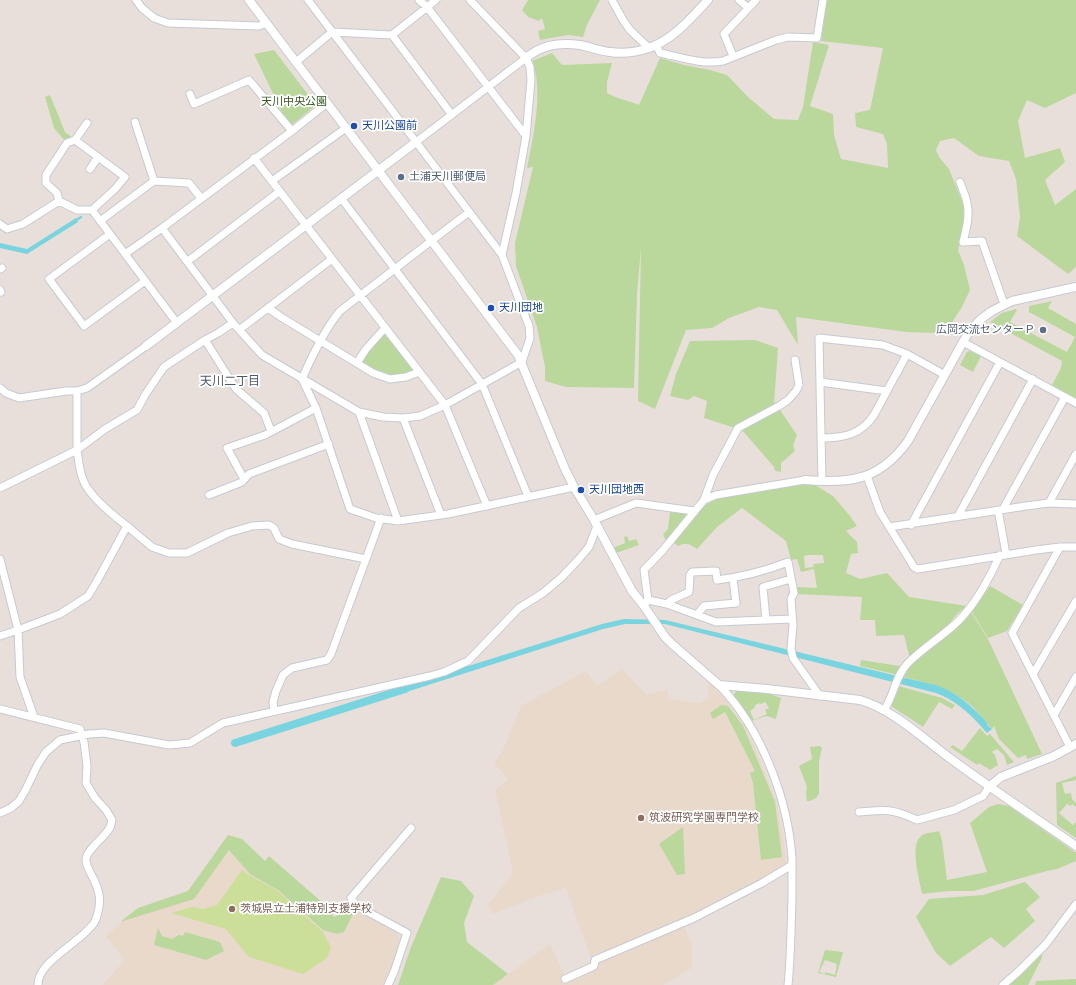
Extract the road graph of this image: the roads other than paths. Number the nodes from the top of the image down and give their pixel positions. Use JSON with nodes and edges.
{"nodes":[{"id":1,"x":136,"y":0,"type":"edge"},
{"id":2,"x":249,"y":0,"type":"edge"},
{"id":3,"x":308,"y":0,"type":"edge"},
{"id":4,"x":419,"y":0,"type":"edge"},
{"id":5,"x":436,"y":0,"type":"edge"},
{"id":6,"x":470,"y":0,"type":"edge"},
{"id":7,"x":612,"y":0,"type":"edge"},
{"id":8,"x":708,"y":0,"type":"edge"},
{"id":9,"x":739,"y":0,"type":"edge"},
{"id":10,"x":756,"y":0,"type":"edge"},
{"id":11,"x":823,"y":0,"type":"edge"},
{"id":12,"x":427,"y":7,"type":"junction"},
{"id":13,"x":748,"y":8,"type":"junction"},
{"id":14,"x":266,"y":23,"type":"junction"},
{"id":15,"x":332,"y":32,"type":"junction"},
{"id":16,"x":392,"y":35,"type":"junction"},
{"id":17,"x":653,"y":46,"type":"junction"},
{"id":18,"x":733,"y":56,"type":"junction"},
{"id":19,"x":526,"y":58,"type":"junction"},
{"id":20,"x":296,"y":62,"type":"junction"},
{"id":21,"x":488,"y":87,"type":"junction"},
{"id":22,"x":190,"y":94,"type":"dead end"},
{"id":23,"x":327,"y":103,"type":"junction"},
{"id":24,"x":452,"y":115,"type":"junction"},
{"id":25,"x":135,"y":122,"type":"dead end"},
{"id":26,"x":87,"y":123,"type":"dead end"},
{"id":27,"x":346,"y":128,"type":"junction"},
{"id":28,"x":292,"y":131,"type":"junction"},
{"id":29,"x":526,"y":136,"type":"junction"},
{"id":30,"x":75,"y":140,"type":"junction"},
{"id":31,"x":416,"y":142,"type":"junction"},
{"id":32,"x":98,"y":157,"type":"junction"},
{"id":33,"x":254,"y":158,"type":"junction"},
{"id":34,"x":90,"y":169,"type":"dead end"},
{"id":35,"x":378,"y":170,"type":"junction"},
{"id":36,"x":154,"y":181,"type":"junction"},
{"id":37,"x":272,"y":181,"type":"junction"},
{"id":38,"x":960,"y":182,"type":"dead end"},
{"id":39,"x":280,"y":191,"type":"junction"},
{"id":40,"x":201,"y":198,"type":"junction"},
{"id":41,"x":341,"y":198,"type":"junction"},
{"id":42,"x":59,"y":201,"type":"junction"},
{"id":43,"x":92,"y":210,"type":"junction"},
{"id":44,"x":469,"y":212,"type":"junction"},
{"id":45,"x":100,"y":221,"type":"junction"},
{"id":46,"x":0,"y":224,"type":"edge"},
{"id":47,"x":305,"y":224,"type":"junction"},
{"id":48,"x":162,"y":228,"type":"junction"},
{"id":49,"x":110,"y":234,"type":"junction"},
{"id":50,"x":432,"y":241,"type":"junction"},
{"id":51,"x":125,"y":254,"type":"junction"},
{"id":52,"x":502,"y":255,"type":"junction"},
{"id":53,"x":332,"y":259,"type":"junction"},
{"id":54,"x":188,"y":261,"type":"junction"},
{"id":55,"x":394,"y":269,"type":"junction"},
{"id":56,"x":145,"y":281,"type":"junction"},
{"id":57,"x":1076,"y":287,"type":"edge"},
{"id":58,"x":213,"y":295,"type":"junction"},
{"id":59,"x":360,"y":295,"type":"junction"},
{"id":60,"x":1004,"y":304,"type":"junction"},
{"id":61,"x":268,"y":308,"type":"junction"},
{"id":62,"x":177,"y":323,"type":"junction"},
{"id":63,"x":233,"y":323,"type":"junction"},
{"id":64,"x":385,"y":328,"type":"junction"},
{"id":65,"x":239,"y":330,"type":"junction"},
{"id":66,"x":205,"y":340,"type":"junction"},
{"id":67,"x":320,"y":342,"type":"junction"},
{"id":68,"x":963,"y":342,"type":"junction"},
{"id":69,"x":146,"y":346,"type":"joint"},
{"id":70,"x":907,"y":354,"type":"junction"},
{"id":71,"x":795,"y":360,"type":"dead end"},
{"id":72,"x":522,"y":362,"type":"junction"},
{"id":73,"x":1000,"y":362,"type":"junction"},
{"id":74,"x":357,"y":363,"type":"junction"},
{"id":75,"x":419,"y":372,"type":"junction"},
{"id":76,"x":945,"y":376,"type":"junction"},
{"id":77,"x":302,"y":379,"type":"junction"},
{"id":78,"x":1033,"y":379,"type":"junction"},
{"id":79,"x":820,"y":382,"type":"junction"},
{"id":80,"x":482,"y":384,"type":"junction"},
{"id":81,"x":0,"y":388,"type":"edge"},
{"id":82,"x":887,"y":391,"type":"junction"},
{"id":83,"x":77,"y":392,"type":"junction"},
{"id":84,"x":1065,"y":397,"type":"junction"},
{"id":85,"x":1076,"y":403,"type":"edge"},
{"id":86,"x":444,"y":405,"type":"junction"},
{"id":87,"x":316,"y":408,"type":"junction"},
{"id":88,"x":359,"y":412,"type":"junction"},
{"id":89,"x":403,"y":418,"type":"junction"},
{"id":90,"x":272,"y":431,"type":"junction"},
{"id":91,"x":821,"y":438,"type":"junction"},
{"id":92,"x":329,"y":444,"type":"junction"},
{"id":93,"x":77,"y":450,"type":"junction"},
{"id":94,"x":1076,"y":454,"type":"edge"},
{"id":95,"x":867,"y":476,"type":"junction"},
{"id":96,"x":244,"y":479,"type":"junction"},
{"id":97,"x":805,"y":480,"type":"joint"},
{"id":98,"x":822,"y":481,"type":"junction"},
{"id":99,"x":574,"y":487,"type":"junction"},
{"id":100,"x":0,"y":488,"type":"edge"},
{"id":101,"x":209,"y":496,"type":"dead end"},
{"id":102,"x":528,"y":496,"type":"junction"},
{"id":103,"x":704,"y":500,"type":"junction"},
{"id":104,"x":1049,"y":503,"type":"junction"},
{"id":105,"x":1076,"y":504,"type":"edge"},
{"id":106,"x":487,"y":506,"type":"junction"},
{"id":107,"x":694,"y":511,"type":"junction"},
{"id":108,"x":1001,"y":512,"type":"junction"},
{"id":109,"x":441,"y":515,"type":"junction"},
{"id":110,"x":958,"y":516,"type":"junction"},
{"id":111,"x":381,"y":518,"type":"junction"},
{"id":112,"x":398,"y":521,"type":"junction"},
{"id":113,"x":596,"y":523,"type":"junction"},
{"id":114,"x":911,"y":525,"type":"junction"},
{"id":115,"x":127,"y":526,"type":"junction"},
{"id":116,"x":890,"y":527,"type":"junction"},
{"id":117,"x":1060,"y":547,"type":"junction"},
{"id":118,"x":1076,"y":547,"type":"edge"},
{"id":119,"x":1003,"y":555,"type":"junction"},
{"id":120,"x":0,"y":559,"type":"edge"},
{"id":121,"x":366,"y":559,"type":"junction"},
{"id":122,"x":733,"y":578,"type":"junction"},
{"id":123,"x":791,"y":579,"type":"junction"},
{"id":124,"x":1076,"y":601,"type":"edge"},
{"id":125,"x":646,"y":603,"type":"junction"},
{"id":126,"x":667,"y":604,"type":"junction"},
{"id":127,"x":697,"y":615,"type":"junction"},
{"id":128,"x":792,"y":619,"type":"junction"},
{"id":129,"x":766,"y":620,"type":"junction"},
{"id":130,"x":18,"y":630,"type":"junction"},
{"id":131,"x":0,"y":636,"type":"edge"},
{"id":132,"x":1033,"y":674,"type":"junction"},
{"id":133,"x":1076,"y":677,"type":"edge"},
{"id":134,"x":719,"y":685,"type":"junction"},
{"id":135,"x":820,"y":696,"type":"junction"},
{"id":136,"x":0,"y":709,"type":"edge"},
{"id":137,"x":884,"y":710,"type":"junction"},
{"id":138,"x":274,"y":711,"type":"junction"},
{"id":139,"x":1054,"y":715,"type":"junction"},
{"id":140,"x":34,"y":717,"type":"junction"},
{"id":141,"x":83,"y":736,"type":"junction"},
{"id":142,"x":1073,"y":745,"type":"edge"},
{"id":143,"x":990,"y":786,"type":"junction"},
{"id":144,"x":859,"y":812,"type":"dead end"},
{"id":145,"x":0,"y":813,"type":"edge"},
{"id":146,"x":411,"y":828,"type":"dead end"},
{"id":147,"x":1076,"y":846,"type":"edge"},
{"id":148,"x":792,"y":865,"type":"junction"},
{"id":149,"x":1076,"y":904,"type":"edge"},
{"id":150,"x":565,"y":979,"type":"dead end"},
{"id":151,"x":38,"y":985,"type":"edge"},
{"id":152,"x":388,"y":985,"type":"edge"},
{"id":153,"x":788,"y":985,"type":"edge"},
{"id":154,"x":1002,"y":985,"type":"edge"}],
"edges":[{"from":1,"to":14,"type":"street"},
{"from":2,"to":14,"type":"street"},
{"from":3,"to":15,"type":"street"},
{"from":4,"to":12,"type":"street"},
{"from":5,"to":12,"type":"street"},
{"from":6,"to":19,"type":"street"},
{"from":7,"to":17,"type":"street"},
{"from":8,"to":17,"type":"street"},
{"from":9,"to":13,"type":"street"},
{"from":10,"to":13,"type":"street"},
{"from":11,"to":18,"type":"street"},
{"from":12,"to":16,"type":"street"},
{"from":12,"to":21,"type":"street"},
{"from":13,"to":18,"type":"street"},
{"from":14,"to":20,"type":"street"},
{"from":15,"to":16,"type":"street"},
{"from":15,"to":20,"type":"street"},
{"from":15,"to":31,"type":"street"},
{"from":16,"to":24,"type":"street"},
{"from":17,"to":18,"type":"street"},
{"from":17,"to":19,"type":"street"},
{"from":19,"to":21,"type":"street"},
{"from":19,"to":29,"type":"street"},
{"from":20,"to":23,"type":"street"},
{"from":21,"to":24,"type":"street"},
{"from":21,"to":29,"type":"street"},
{"from":22,"to":28,"type":"street"},
{"from":23,"to":27,"type":"street"},
{"from":23,"to":28,"type":"street"},
{"from":24,"to":31,"type":"street"},
{"from":25,"to":36,"type":"street"},
{"from":26,"to":30,"type":"street"},
{"from":27,"to":35,"type":"street"},
{"from":27,"to":37,"type":"street"},
{"from":28,"to":33,"type":"street"},
{"from":29,"to":52,"type":"street"},
{"from":30,"to":32,"type":"street"},
{"from":30,"to":42,"type":"street"},
{"from":31,"to":35,"type":"street"},
{"from":31,"to":44,"type":"street"},
{"from":32,"to":34,"type":"street"},
{"from":32,"to":43,"type":"street"},
{"from":33,"to":37,"type":"street"},
{"from":33,"to":40,"type":"street"},
{"from":35,"to":41,"type":"street"},
{"from":35,"to":50,"type":"street"},
{"from":36,"to":40,"type":"street"},
{"from":36,"to":45,"type":"street"},
{"from":37,"to":39,"type":"street"},
{"from":38,"to":60,"type":"street"},
{"from":39,"to":47,"type":"street"},
{"from":39,"to":54,"type":"street"},
{"from":40,"to":48,"type":"street"},
{"from":41,"to":47,"type":"street"},
{"from":41,"to":55,"type":"street"},
{"from":42,"to":43,"type":"street"},
{"from":42,"to":46,"type":"street"},
{"from":43,"to":45,"type":"street"},
{"from":44,"to":50,"type":"street"},
{"from":44,"to":52,"type":"street"},
{"from":45,"to":49,"type":"street"},
{"from":47,"to":53,"type":"street"},
{"from":47,"to":58,"type":"street"},
{"from":48,"to":51,"type":"street"},
{"from":48,"to":54,"type":"street"},
{"from":49,"to":51,"type":"street"},
{"from":49,"to":56,"type":"street"},
{"from":50,"to":55,"type":"street"},
{"from":50,"to":72,"type":"street"},
{"from":51,"to":56,"type":"street"},
{"from":52,"to":72,"type":"street"},
{"from":53,"to":59,"type":"street"},
{"from":53,"to":61,"type":"street"},
{"from":54,"to":58,"type":"street"},
{"from":55,"to":59,"type":"street"},
{"from":55,"to":80,"type":"street"},
{"from":56,"to":62,"type":"street"},
{"from":57,"to":60,"type":"street"},
{"from":58,"to":62,"type":"street"},
{"from":58,"to":63,"type":"street"},
{"from":59,"to":64,"type":"street"},
{"from":59,"to":67,"type":"street"},
{"from":60,"to":68,"type":"street"},
{"from":61,"to":65,"type":"street"},
{"from":61,"to":67,"type":"street"},
{"from":62,"to":69,"type":"street"},
{"from":63,"to":65,"type":"street"},
{"from":63,"to":66,"type":"street"},
{"from":64,"to":74,"type":"street"},
{"from":64,"to":75,"type":"street"},
{"from":65,"to":77,"type":"street"},
{"from":66,"to":90,"type":"street"},
{"from":66,"to":93,"type":"street"},
{"from":67,"to":74,"type":"street"},
{"from":67,"to":77,"type":"street"},
{"from":68,"to":73,"type":"street"},
{"from":68,"to":76,"type":"street"},
{"from":69,"to":83,"type":"street"},
{"from":70,"to":76,"type":"street"},
{"from":70,"to":79,"type":"street"},
{"from":70,"to":82,"type":"street"},
{"from":71,"to":103,"type":"street"},
{"from":72,"to":80,"type":"street"},
{"from":72,"to":99,"type":"street"},
{"from":73,"to":78,"type":"street"},
{"from":73,"to":114,"type":"street"},
{"from":74,"to":75,"type":"street"},
{"from":75,"to":86,"type":"street"},
{"from":76,"to":95,"type":"street"},
{"from":77,"to":87,"type":"street"},
{"from":77,"to":88,"type":"street"},
{"from":78,"to":84,"type":"street"},
{"from":78,"to":110,"type":"street"},
{"from":79,"to":82,"type":"street"},
{"from":79,"to":91,"type":"street"},
{"from":80,"to":86,"type":"street"},
{"from":80,"to":102,"type":"street"},
{"from":81,"to":83,"type":"street"},
{"from":82,"to":91,"type":"street"},
{"from":83,"to":93,"type":"street"},
{"from":84,"to":85,"type":"street"},
{"from":84,"to":108,"type":"street"},
{"from":86,"to":89,"type":"street"},
{"from":86,"to":106,"type":"street"},
{"from":87,"to":90,"type":"street"},
{"from":87,"to":92,"type":"street"},
{"from":88,"to":89,"type":"street"},
{"from":88,"to":112,"type":"street"},
{"from":89,"to":109,"type":"street"},
{"from":90,"to":96,"type":"street"},
{"from":91,"to":98,"type":"street"},
{"from":92,"to":96,"type":"street"},
{"from":92,"to":111,"type":"street"},
{"from":93,"to":100,"type":"street"},
{"from":93,"to":115,"type":"street"},
{"from":94,"to":104,"type":"street"},
{"from":95,"to":98,"type":"street"},
{"from":95,"to":116,"type":"street"},
{"from":96,"to":101,"type":"street"},
{"from":97,"to":98,"type":"street"},
{"from":97,"to":103,"type":"street"},
{"from":99,"to":102,"type":"street"},
{"from":99,"to":113,"type":"street"},
{"from":102,"to":106,"type":"street"},
{"from":103,"to":107,"type":"street"},
{"from":104,"to":105,"type":"street"},
{"from":104,"to":108,"type":"street"},
{"from":106,"to":109,"type":"street"},
{"from":107,"to":113,"type":"street"},
{"from":107,"to":125,"type":"street"},
{"from":108,"to":110,"type":"street"},
{"from":108,"to":119,"type":"street"},
{"from":109,"to":112,"type":"street"},
{"from":110,"to":114,"type":"street"},
{"from":111,"to":112,"type":"street"},
{"from":111,"to":121,"type":"street"},
{"from":113,"to":125,"type":"street"},
{"from":113,"to":138,"type":"street"},
{"from":114,"to":116,"type":"street"},
{"from":115,"to":121,"type":"street"},
{"from":115,"to":130,"type":"street"},
{"from":116,"to":119,"type":"street"},
{"from":117,"to":118,"type":"street"},
{"from":117,"to":119,"type":"street"},
{"from":117,"to":132,"type":"street"},
{"from":119,"to":137,"type":"street"},
{"from":120,"to":130,"type":"street"},
{"from":121,"to":138,"type":"street"},
{"from":122,"to":123,"type":"street"},
{"from":122,"to":126,"type":"street"},
{"from":122,"to":127,"type":"street"},
{"from":123,"to":128,"type":"street"},
{"from":123,"to":129,"type":"street"},
{"from":124,"to":132,"type":"street"},
{"from":125,"to":126,"type":"street"},
{"from":125,"to":134,"type":"street"},
{"from":126,"to":127,"type":"street"},
{"from":127,"to":129,"type":"street"},
{"from":128,"to":129,"type":"street"},
{"from":128,"to":135,"type":"street"},
{"from":130,"to":131,"type":"street"},
{"from":130,"to":140,"type":"street"},
{"from":132,"to":139,"type":"street"},
{"from":133,"to":139,"type":"street"},
{"from":134,"to":135,"type":"street"},
{"from":134,"to":148,"type":"street"},
{"from":135,"to":137,"type":"street"},
{"from":136,"to":140,"type":"street"},
{"from":137,"to":143,"type":"street"},
{"from":138,"to":141,"type":"street"},
{"from":139,"to":142,"type":"street"},
{"from":140,"to":141,"type":"street"},
{"from":141,"to":145,"type":"street"},
{"from":141,"to":151,"type":"street"},
{"from":142,"to":143,"type":"street"},
{"from":143,"to":144,"type":"street"},
{"from":143,"to":147,"type":"street"},
{"from":146,"to":152,"type":"street"},
{"from":148,"to":150,"type":"street"},
{"from":148,"to":153,"type":"street"},
{"from":149,"to":154,"type":"street"}]}
